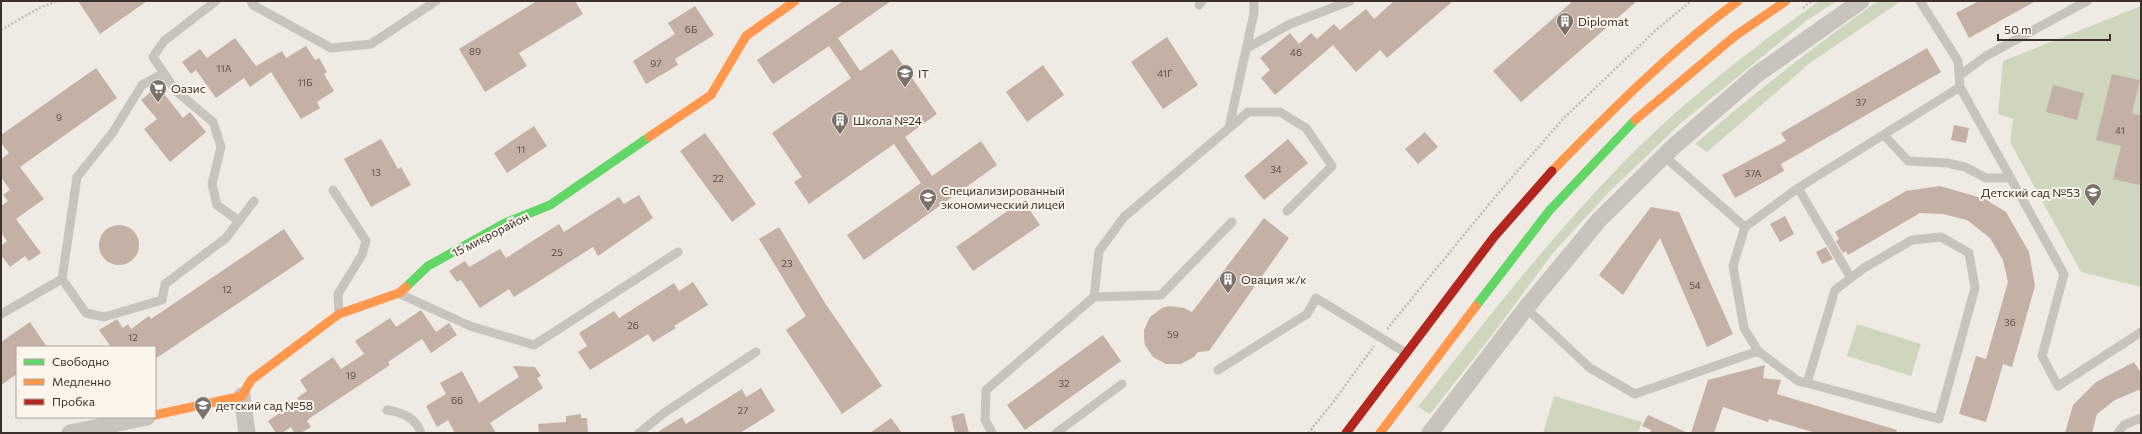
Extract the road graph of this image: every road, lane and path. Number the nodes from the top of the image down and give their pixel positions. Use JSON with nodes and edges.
{"nodes":[{"id":1,"x":57,"y":1,"type":"edge"},
{"id":2,"x":216,"y":1,"type":"edge"},
{"id":3,"x":251,"y":1,"type":"edge"},
{"id":4,"x":436,"y":1,"type":"edge"},
{"id":5,"x":795,"y":1,"type":"edge"},
{"id":6,"x":1254,"y":1,"type":"edge"},
{"id":7,"x":1350,"y":1,"type":"edge"},
{"id":8,"x":1738,"y":1,"type":"edge"},
{"id":9,"x":1786,"y":1,"type":"edge"},
{"id":10,"x":1861,"y":1,"type":"edge"},
{"id":11,"x":1920,"y":1,"type":"edge"},
{"id":12,"x":2087,"y":1,"type":"edge"},
{"id":13,"x":1,"y":30,"type":"edge"},
{"id":14,"x":1247,"y":48,"type":"junction"},
{"id":15,"x":164,"y":73,"type":"junction"},
{"id":16,"x":1959,"y":76,"type":"junction"},
{"id":17,"x":1960,"y":87,"type":"junction"},
{"id":18,"x":1230,"y":127,"type":"junction"},
{"id":19,"x":1884,"y":135,"type":"junction"},
{"id":20,"x":1664,"y":156,"type":"junction"},
{"id":21,"x":2010,"y":178,"type":"junction"},
{"id":22,"x":1798,"y":188,"type":"junction"},
{"id":23,"x":333,"y":190,"type":"dead end"},
{"id":24,"x":254,"y":201,"type":"dead end"},
{"id":25,"x":1287,"y":211,"type":"dead end"},
{"id":26,"x":239,"y":221,"type":"junction"},
{"id":27,"x":1232,"y":222,"type":"dead end"},
{"id":28,"x":1745,"y":227,"type":"junction"},
{"id":29,"x":678,"y":252,"type":"dead end"},
{"id":30,"x":1851,"y":278,"type":"junction"},
{"id":31,"x":62,"y":279,"type":"junction"},
{"id":32,"x":399,"y":293,"type":"junction"},
{"id":33,"x":1094,"y":297,"type":"junction"},
{"id":34,"x":1526,"y":308,"type":"junction"},
{"id":35,"x":1,"y":314,"type":"edge"},
{"id":36,"x":339,"y":314,"type":"junction"},
{"id":37,"x":2141,"y":332,"type":"edge"},
{"id":38,"x":1758,"y":351,"type":"junction"},
{"id":39,"x":756,"y":352,"type":"dead end"},
{"id":40,"x":1406,"y":354,"type":"junction"},
{"id":41,"x":1218,"y":370,"type":"dead end"},
{"id":42,"x":1807,"y":383,"type":"junction"},
{"id":43,"x":1122,"y":384,"type":"dead end"},
{"id":44,"x":242,"y":396,"type":"junction"},
{"id":45,"x":387,"y":410,"type":"dead end"},
{"id":46,"x":156,"y":415,"type":"edge"},
{"id":47,"x":142,"y":418,"type":"edge"},
{"id":48,"x":2141,"y":418,"type":"edge"},
{"id":49,"x":1311,"y":429,"type":"dead end"},
{"id":50,"x":70,"y":433,"type":"edge"},
{"id":51,"x":247,"y":433,"type":"edge"},
{"id":52,"x":421,"y":433,"type":"edge"},
{"id":53,"x":639,"y":433,"type":"edge"},
{"id":54,"x":992,"y":433,"type":"edge"},
{"id":55,"x":1056,"y":433,"type":"edge"},
{"id":56,"x":1315,"y":433,"type":"edge"},
{"id":57,"x":1346,"y":433,"type":"edge"},
{"id":58,"x":1380,"y":433,"type":"edge"},
{"id":59,"x":1430,"y":433,"type":"edge"},
{"id":60,"x":2118,"y":433,"type":"edge"}],
"edges":[{"from":1,"to":13,"type":"path"},
{"from":2,"to":15,"type":"lane"},
{"from":3,"to":4,"type":"lane"},
{"from":5,"to":32,"type":"main road","name":"15 микрорайон"},
{"from":6,"to":14,"type":"lane"},
{"from":7,"to":14,"type":"lane"},
{"from":8,"to":40,"type":"main road"},
{"from":9,"to":58,"type":"main road"},
{"from":10,"to":20,"type":"street"},
{"from":11,"to":16,"type":"lane"},
{"from":12,"to":16,"type":"lane"},
{"from":14,"to":18,"type":"lane"},
{"from":15,"to":26,"type":"lane"},
{"from":15,"to":31,"type":"lane"},
{"from":16,"to":17,"type":"lane"},
{"from":17,"to":19,"type":"lane"},
{"from":17,"to":21,"type":"lane"},
{"from":18,"to":25,"type":"lane"},
{"from":18,"to":33,"type":"lane"},
{"from":19,"to":21,"type":"lane"},
{"from":19,"to":22,"type":"lane"},
{"from":20,"to":28,"type":"lane"},
{"from":20,"to":34,"type":"street"},
{"from":21,"to":37,"type":"lane"},
{"from":22,"to":28,"type":"lane"},
{"from":22,"to":30,"type":"lane"},
{"from":23,"to":36,"type":"lane"},
{"from":24,"to":26,"type":"lane"},
{"from":26,"to":31,"type":"lane"},
{"from":27,"to":33,"type":"lane"},
{"from":28,"to":38,"type":"lane"},
{"from":29,"to":32,"type":"lane"},
{"from":30,"to":42,"type":"lane"},
{"from":30,"to":42,"type":"lane"},
{"from":31,"to":35,"type":"lane"},
{"from":32,"to":36,"type":"main road","name":"15 микрорайон"},
{"from":33,"to":54,"type":"lane"},
{"from":34,"to":38,"type":"lane"},
{"from":34,"to":59,"type":"street"},
{"from":36,"to":44,"type":"main road","name":"15 микрорайон"},
{"from":38,"to":42,"type":"lane"},
{"from":39,"to":53,"type":"lane"},
{"from":40,"to":41,"type":"lane"},
{"from":40,"to":57,"type":"main road"},
{"from":43,"to":55,"type":"lane"},
{"from":44,"to":46,"type":"main road"},
{"from":44,"to":51,"type":"street"},
{"from":45,"to":52,"type":"lane"},
{"from":47,"to":50,"type":"street"},
{"from":48,"to":60,"type":"lane"},
{"from":49,"to":56,"type":"path"}]}
